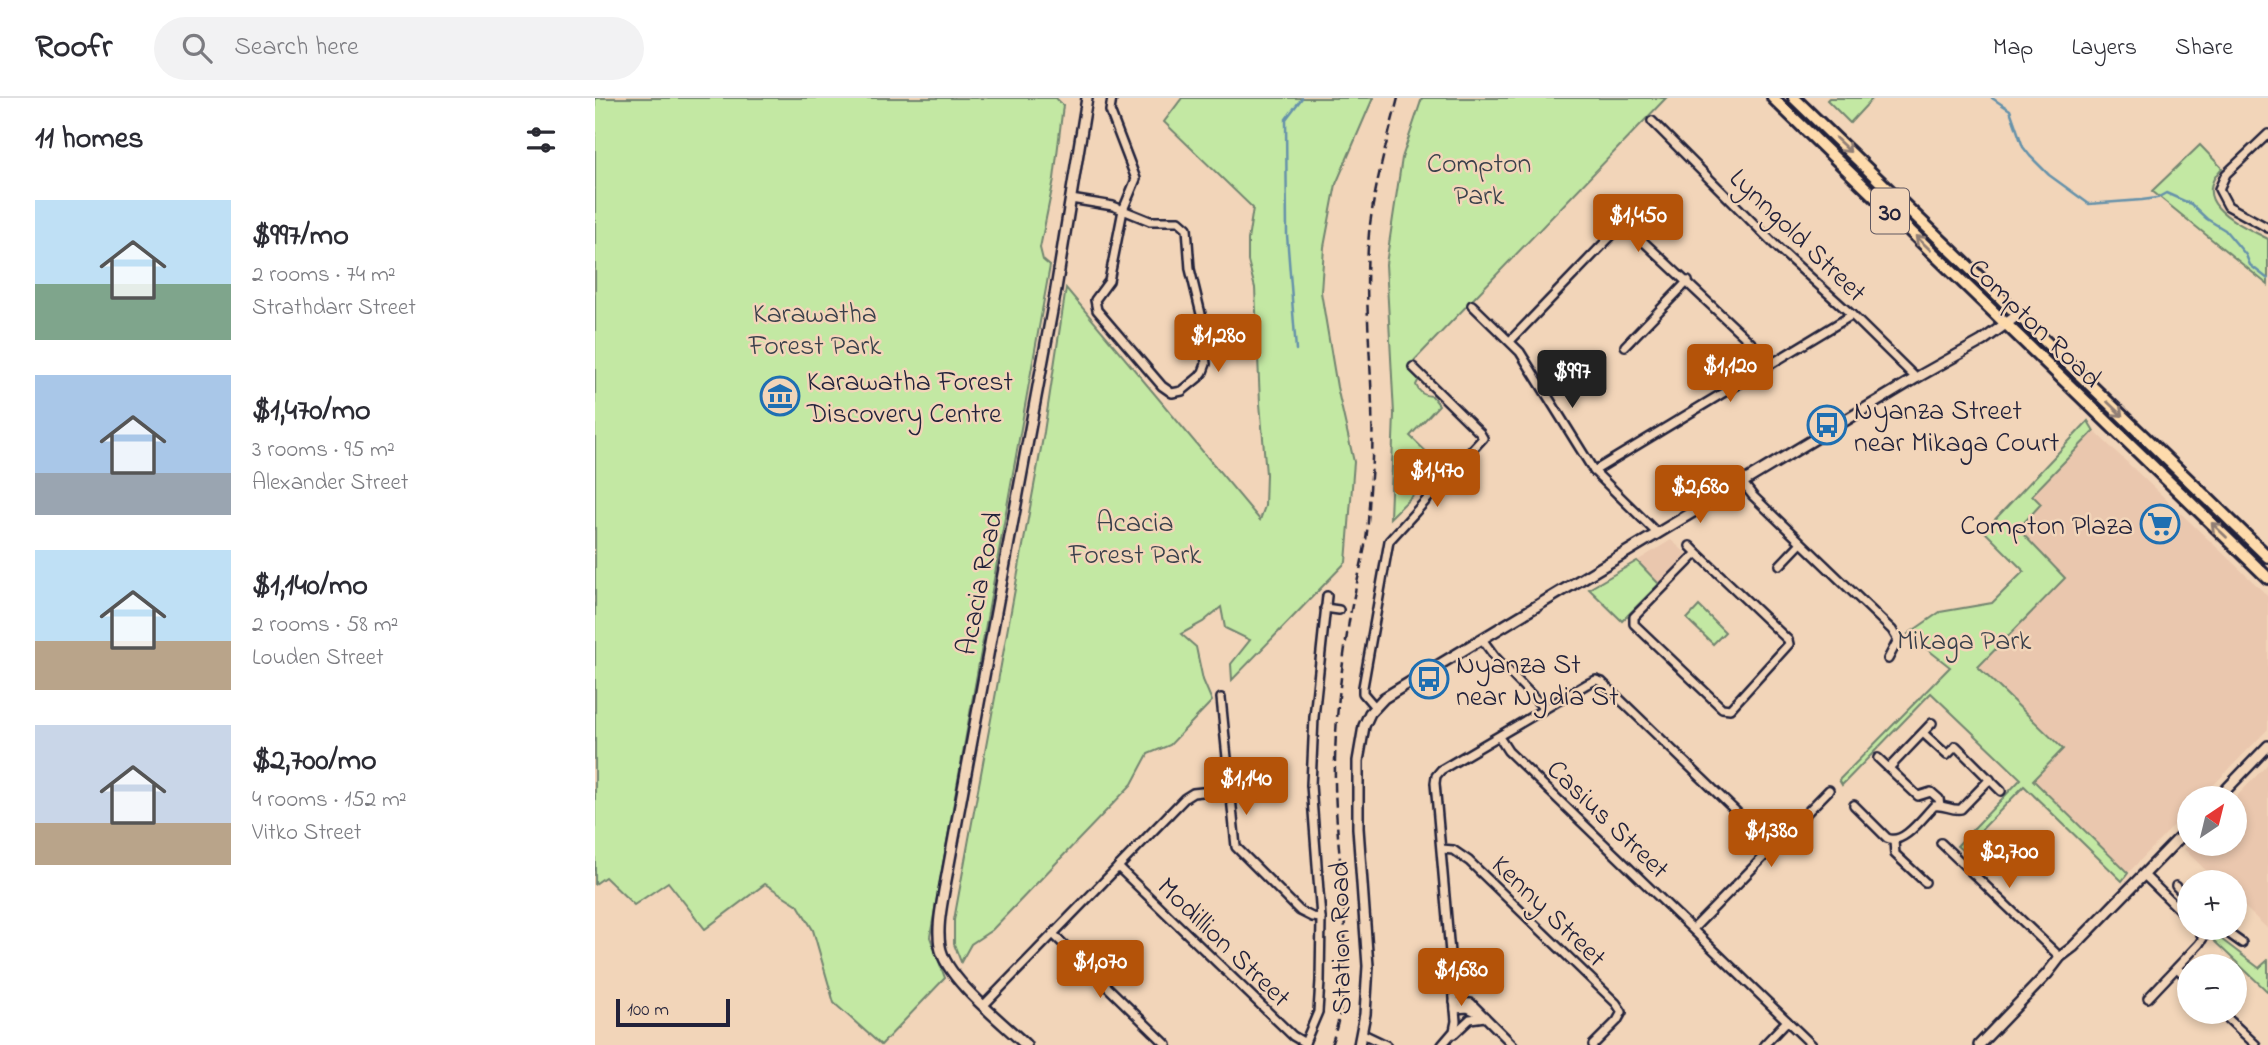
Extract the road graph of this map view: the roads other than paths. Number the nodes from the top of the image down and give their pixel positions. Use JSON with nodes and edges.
{"nodes":[{"id":1,"x":1087,"y":98,"type":"edge"},
{"id":2,"x":1112,"y":98,"type":"edge"},
{"id":3,"x":1773,"y":98,"type":"edge"},
{"id":4,"x":1794,"y":98,"type":"edge"},
{"id":5,"x":1652,"y":121,"type":"dead end"},
{"id":6,"x":2268,"y":134,"type":"edge"},
{"id":7,"x":1071,"y":199,"type":"junction"},
{"id":8,"x":1123,"y":210,"type":"junction"},
{"id":9,"x":2268,"y":228,"type":"edge"},
{"id":10,"x":1688,"y":281,"type":"junction"},
{"id":11,"x":1472,"y":305,"type":"dead end"},
{"id":12,"x":1851,"y":315,"type":"junction"},
{"id":13,"x":2018,"y":315,"type":"junction"},
{"id":14,"x":2007,"y":325,"type":"junction"},
{"id":15,"x":1510,"y":341,"type":"junction"},
{"id":16,"x":1625,"y":346,"type":"dead end"},
{"id":17,"x":1770,"y":363,"type":"junction"},
{"id":18,"x":1413,"y":367,"type":"dead end"},
{"id":19,"x":1916,"y":378,"type":"junction"},
{"id":20,"x":1594,"y":471,"type":"junction"},
{"id":21,"x":1742,"y":482,"type":"junction"},
{"id":22,"x":1657,"y":533,"type":"junction"},
{"id":23,"x":1801,"y":543,"type":"junction"},
{"id":24,"x":1689,"y":546,"type":"dead end"},
{"id":25,"x":1697,"y":553,"type":"junction"},
{"id":26,"x":2268,"y":557,"type":"edge"},
{"id":27,"x":1780,"y":565,"type":"dead end"},
{"id":28,"x":2268,"y":578,"type":"edge"},
{"id":29,"x":1327,"y":596,"type":"dead end"},
{"id":30,"x":1325,"y":608,"type":"junction"},
{"id":31,"x":1339,"y":610,"type":"dead end"},
{"id":32,"x":1482,"y":639,"type":"junction"},
{"id":33,"x":1888,"y":659,"type":"dead end"},
{"id":34,"x":1220,"y":698,"type":"dead end"},
{"id":35,"x":1375,"y":707,"type":"junction"},
{"id":36,"x":1545,"y":708,"type":"junction"},
{"id":37,"x":1932,"y":723,"type":"dead end"},
{"id":38,"x":1923,"y":733,"type":"junction"},
{"id":39,"x":1499,"y":737,"type":"junction"},
{"id":40,"x":2268,"y":747,"type":"edge"},
{"id":41,"x":1878,"y":758,"type":"dead end"},
{"id":42,"x":1889,"y":768,"type":"junction"},
{"id":43,"x":1990,"y":779,"type":"junction"},
{"id":44,"x":2230,"y":786,"type":"edge"},
{"id":45,"x":1229,"y":789,"type":"junction"},
{"id":46,"x":1829,"y":790,"type":"dead end"},
{"id":47,"x":2001,"y":791,"type":"dead end"},
{"id":48,"x":1854,"y":805,"type":"dead end"},
{"id":49,"x":1940,"y":805,"type":"junction"},
{"id":50,"x":1893,"y":841,"type":"junction"},
{"id":51,"x":2177,"y":841,"type":"edge"},
{"id":52,"x":1941,"y":843,"type":"dead end"},
{"id":53,"x":1773,"y":847,"type":"junction"},
{"id":54,"x":1442,"y":849,"type":"junction"},
{"id":55,"x":1118,"y":867,"type":"junction"},
{"id":56,"x":2144,"y":875,"type":"junction"},
{"id":57,"x":1925,"y":882,"type":"dead end"},
{"id":58,"x":2177,"y":907,"type":"edge"},
{"id":59,"x":1321,"y":918,"type":"junction"},
{"id":60,"x":1693,"y":929,"type":"junction"},
{"id":61,"x":1053,"y":934,"type":"junction"},
{"id":62,"x":2201,"y":940,"type":"edge"},
{"id":63,"x":2238,"y":940,"type":"edge"},
{"id":64,"x":2242,"y":943,"type":"dead end"},
{"id":65,"x":2189,"y":954,"type":"edge"},
{"id":66,"x":2060,"y":957,"type":"junction"},
{"id":67,"x":2177,"y":968,"type":"edge"},
{"id":68,"x":1453,"y":981,"type":"junction"},
{"id":69,"x":2148,"y":998,"type":"dead end"},
{"id":70,"x":1471,"y":1004,"type":"junction"},
{"id":71,"x":984,"y":1005,"type":"junction"},
{"id":72,"x":1455,"y":1005,"type":"junction"},
{"id":73,"x":1484,"y":1016,"type":"junction"},
{"id":74,"x":1787,"y":1021,"type":"junction"},
{"id":75,"x":2234,"y":1024,"type":"edge"},
{"id":76,"x":1363,"y":1034,"type":"junction"},
{"id":77,"x":1450,"y":1036,"type":"junction"},
{"id":78,"x":1305,"y":1044,"type":"edge"},
{"id":79,"x":1026,"y":1045,"type":"edge"},
{"id":80,"x":1167,"y":1045,"type":"edge"},
{"id":81,"x":1359,"y":1045,"type":"edge"},
{"id":82,"x":1386,"y":1045,"type":"edge"},
{"id":83,"x":1442,"y":1045,"type":"edge"},
{"id":84,"x":1513,"y":1045,"type":"edge"},
{"id":85,"x":1593,"y":1045,"type":"edge"},
{"id":86,"x":1764,"y":1045,"type":"edge"},
{"id":87,"x":1812,"y":1045,"type":"edge"},
{"id":88,"x":1979,"y":1045,"type":"edge"},
{"id":89,"x":2256,"y":1045,"type":"edge"}],
"edges":[{"from":1,"to":7,"type":"street","name":"Acacia Road"},
{"from":2,"to":8,"type":"street"},
{"from":14,"to":3,"type":"main road","name":"Compton Road","number":"30","one_way":true},
{"from":4,"to":13,"type":"main road","name":"Compton Road","number":"30","one_way":true},
{"from":5,"to":12,"type":"street","name":"Lynngold Street"},
{"from":6,"to":9,"type":"street"},
{"from":7,"to":8,"type":"street"},
{"from":7,"to":71,"type":"street","name":"Acacia Road"},
{"from":8,"to":8,"type":"street"},
{"from":10,"to":15,"type":"street"},
{"from":10,"to":16,"type":"street"},
{"from":10,"to":17,"type":"street"},
{"from":11,"to":15,"type":"street"},
{"from":12,"to":17,"type":"street"},
{"from":12,"to":19,"type":"street","name":"Lynngold Street"},
{"from":13,"to":14,"type":"street"},
{"from":13,"to":26,"type":"main road","name":"Compton Road","number":"30","one_way":true},
{"from":14,"to":19,"type":"street"},
{"from":28,"to":14,"type":"main road","name":"Compton Road","number":"30","one_way":true},
{"from":15,"to":20,"type":"street"},
{"from":17,"to":20,"type":"street"},
{"from":18,"to":35,"type":"street"},
{"from":19,"to":21,"type":"street"},
{"from":20,"to":22,"type":"street"},
{"from":21,"to":22,"type":"street"},
{"from":21,"to":23,"type":"street"},
{"from":22,"to":32,"type":"street"},
{"from":23,"to":27,"type":"street"},
{"from":23,"to":33,"type":"street"},
{"from":24,"to":25,"type":"street"},
{"from":25,"to":25,"type":"street"},
{"from":29,"to":30,"type":"street"},
{"from":30,"to":31,"type":"street"},
{"from":30,"to":59,"type":"street"},
{"from":32,"to":35,"type":"street"},
{"from":32,"to":36,"type":"street"},
{"from":34,"to":45,"type":"street"},
{"from":35,"to":76,"type":"street","name":"Station Road"},
{"from":36,"to":39,"type":"street"},
{"from":36,"to":53,"type":"street"},
{"from":37,"to":38,"type":"street"},
{"from":38,"to":42,"type":"street"},
{"from":38,"to":43,"type":"street"},
{"from":39,"to":54,"type":"street"},
{"from":39,"to":60,"type":"street","name":"Casius Street"},
{"from":40,"to":44,"type":"street"},
{"from":41,"to":42,"type":"street"},
{"from":42,"to":49,"type":"street"},
{"from":43,"to":47,"type":"street"},
{"from":43,"to":49,"type":"street"},
{"from":45,"to":55,"type":"street"},
{"from":45,"to":59,"type":"street"},
{"from":46,"to":53,"type":"street"},
{"from":48,"to":50,"type":"street"},
{"from":49,"to":50,"type":"street"},
{"from":50,"to":57,"type":"street"},
{"from":51,"to":56,"type":"street"},
{"from":52,"to":66,"type":"street"},
{"from":53,"to":60,"type":"street"},
{"from":54,"to":68,"type":"street"},
{"from":54,"to":85,"type":"street","name":"Kenny Street"},
{"from":55,"to":61,"type":"street"},
{"from":55,"to":78,"type":"street","name":"Modillion Street"},
{"from":56,"to":58,"type":"street"},
{"from":56,"to":66,"type":"street"},
{"from":59,"to":78,"type":"street"},
{"from":60,"to":74,"type":"street","name":"Casius Street"},
{"from":61,"to":71,"type":"street"},
{"from":61,"to":80,"type":"street"},
{"from":62,"to":65,"type":"street"},
{"from":63,"to":64,"type":"street"},
{"from":66,"to":88,"type":"street"},
{"from":67,"to":69,"type":"street"},
{"from":68,"to":70,"type":"street"},
{"from":68,"to":72,"type":"street"},
{"from":70,"to":72,"type":"street"},
{"from":70,"to":73,"type":"street"},
{"from":71,"to":79,"type":"street","name":"Acacia Road"},
{"from":72,"to":73,"type":"street"},
{"from":72,"to":77,"type":"street"},
{"from":73,"to":77,"type":"street"},
{"from":73,"to":84,"type":"street"},
{"from":74,"to":86,"type":"street"},
{"from":74,"to":87,"type":"street","name":"Casius Street"},
{"from":75,"to":89,"type":"street"},
{"from":76,"to":81,"type":"street","name":"Station Road"},
{"from":76,"to":82,"type":"street"},
{"from":77,"to":83,"type":"street"}]}
